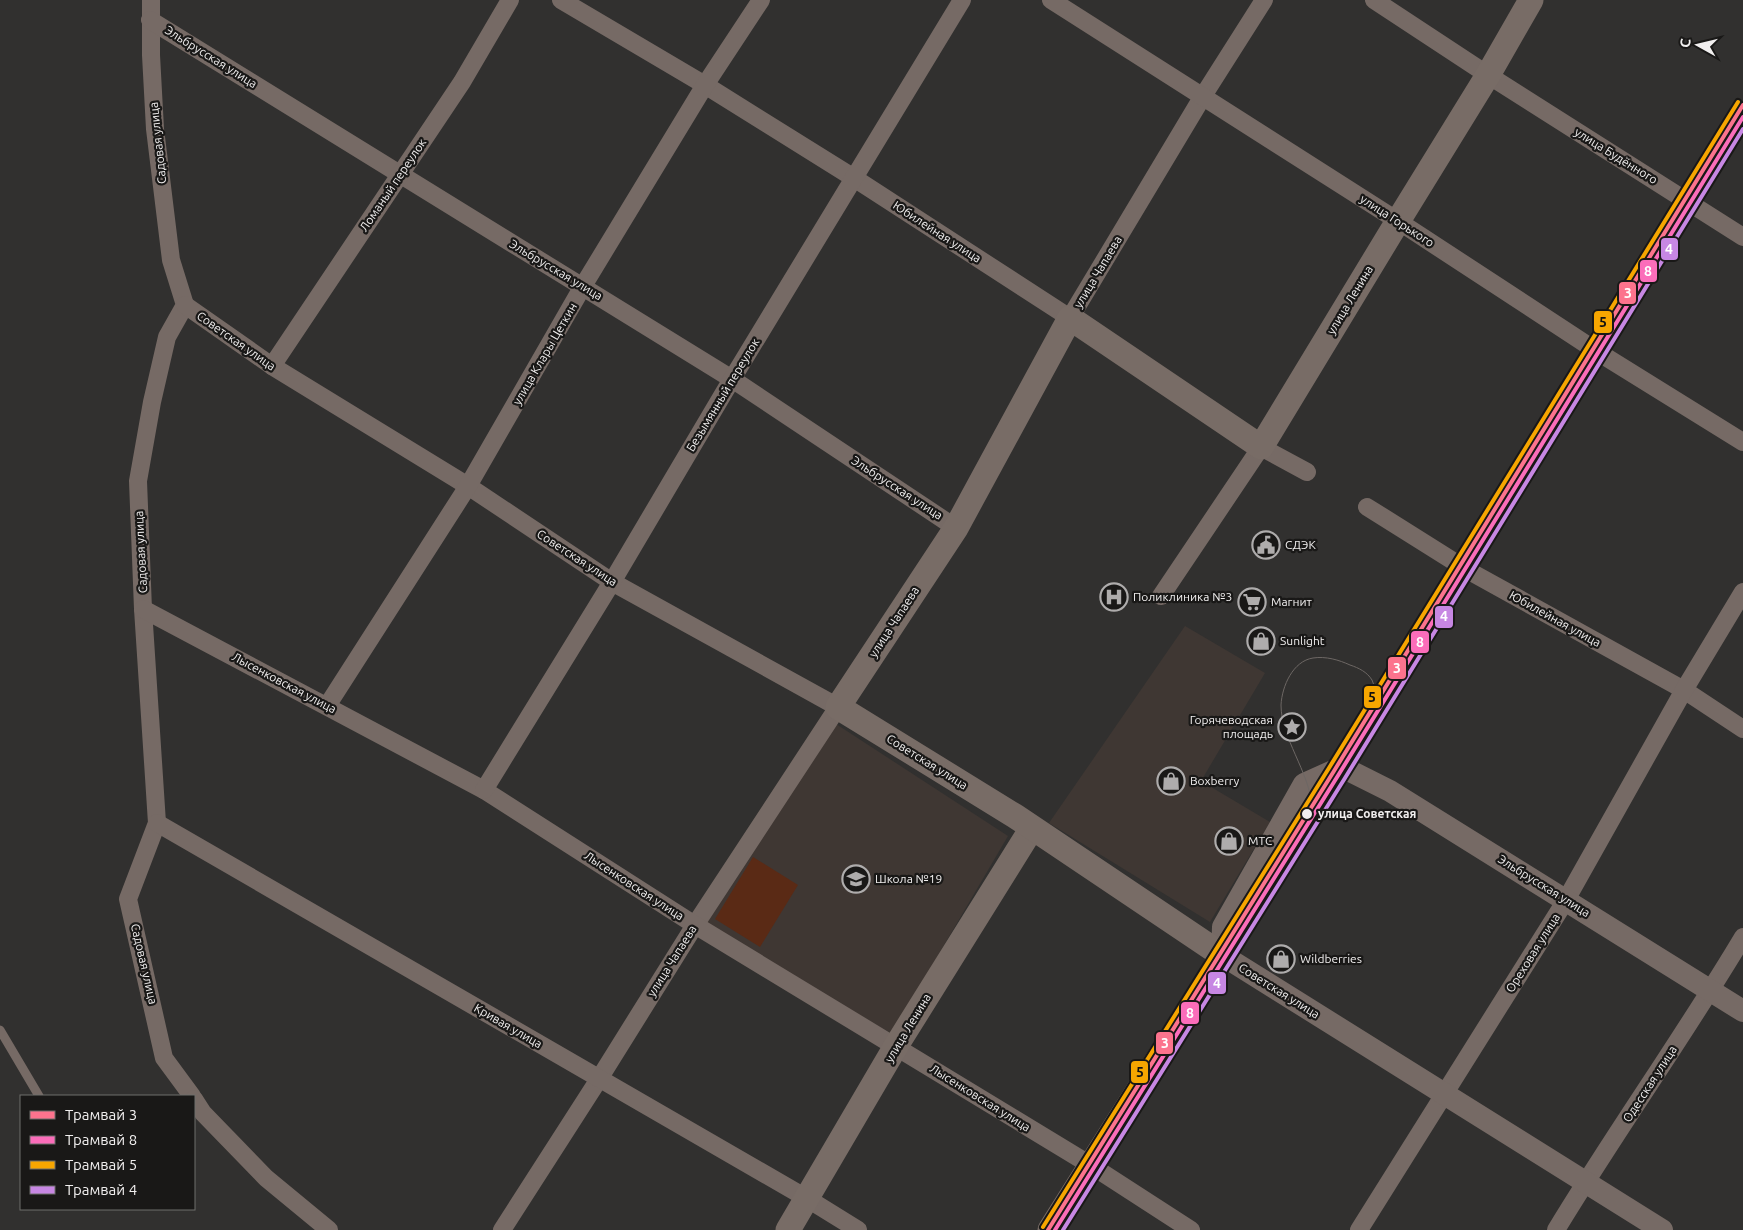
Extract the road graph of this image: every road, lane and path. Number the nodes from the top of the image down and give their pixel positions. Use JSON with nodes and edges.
{"nodes":[{"id":1,"x":151,"y":0,"type":"edge"},
{"id":2,"x":510,"y":0,"type":"edge"},
{"id":3,"x":561,"y":0,"type":"edge"},
{"id":4,"x":761,"y":0,"type":"edge"},
{"id":5,"x":962,"y":0,"type":"edge"},
{"id":6,"x":1051,"y":0,"type":"edge"},
{"id":7,"x":1264,"y":0,"type":"edge"},
{"id":8,"x":1374,"y":0,"type":"edge"},
{"id":9,"x":1531,"y":0,"type":"edge"},
{"id":10,"x":150,"y":20,"type":"junction"},
{"id":11,"x":1488,"y":75,"type":"junction"},
{"id":12,"x":705,"y":85,"type":"junction"},
{"id":13,"x":1203,"y":96,"type":"junction"},
{"id":14,"x":1743,"y":112,"type":"edge"},
{"id":15,"x":400,"y":175,"type":"junction"},
{"id":16,"x":854,"y":178,"type":"junction"},
{"id":17,"x":1687,"y":202,"type":"junction"},
{"id":18,"x":1398,"y":221,"type":"junction"},
{"id":19,"x":1743,"y":237,"type":"edge"},
{"id":20,"x":583,"y":286,"type":"junction"},
{"id":21,"x":185,"y":305,"type":"junction"},
{"id":22,"x":1070,"y":318,"type":"junction"},
{"id":23,"x":1597,"y":351,"type":"junction"},
{"id":24,"x":272,"y":366,"type":"junction"},
{"id":25,"x":732,"y":379,"type":"junction"},
{"id":26,"x":1743,"y":442,"type":"edge"},
{"id":27,"x":1262,"y":447,"type":"junction"},
{"id":28,"x":1307,"y":472,"type":"dead end"},
{"id":29,"x":468,"y":486,"type":"junction"},
{"id":30,"x":1367,"y":507,"type":"dead end"},
{"id":31,"x":956,"y":528,"type":"junction"},
{"id":32,"x":1464,"y":568,"type":"junction"},
{"id":33,"x":612,"y":582,"type":"junction"},
{"id":34,"x":1743,"y":592,"type":"edge"},
{"id":35,"x":1161,"y":596,"type":"dead end"},
{"id":36,"x":144,"y":609,"type":"junction"},
{"id":37,"x":1684,"y":690,"type":"junction"},
{"id":38,"x":327,"y":706,"type":"junction"},
{"id":39,"x":838,"y":707,"type":"junction"},
{"id":40,"x":1743,"y":729,"type":"edge"},
{"id":41,"x":1342,"y":767,"type":"junction"},
{"id":42,"x":484,"y":790,"type":"junction"},
{"id":43,"x":157,"y":823,"type":"junction"},
{"id":44,"x":1032,"y":828,"type":"junction"},
{"id":45,"x":1566,"y":900,"type":"junction"},
{"id":46,"x":695,"y":925,"type":"junction"},
{"id":47,"x":1743,"y":937,"type":"edge"},
{"id":48,"x":1222,"y":955,"type":"junction"},
{"id":49,"x":1711,"y":990,"type":"junction"},
{"id":50,"x":1743,"y":1011,"type":"edge"},
{"id":51,"x":0,"y":1030,"type":"edge"},
{"id":52,"x":896,"y":1046,"type":"junction"},
{"id":53,"x":599,"y":1078,"type":"junction"},
{"id":54,"x":37,"y":1095,"type":"edge"},
{"id":55,"x":191,"y":1095,"type":"edge"},
{"id":56,"x":1445,"y":1095,"type":"junction"},
{"id":57,"x":195,"y":1101,"type":"edge"},
{"id":58,"x":1092,"y":1166,"type":"junction"},
{"id":59,"x":1584,"y":1182,"type":"junction"},
{"id":60,"x":808,"y":1199,"type":"junction"},
{"id":61,"x":329,"y":1230,"type":"edge"},
{"id":62,"x":502,"y":1230,"type":"edge"},
{"id":63,"x":788,"y":1230,"type":"edge"},
{"id":64,"x":858,"y":1230,"type":"edge"},
{"id":65,"x":1050,"y":1230,"type":"edge"},
{"id":66,"x":1191,"y":1230,"type":"edge"},
{"id":67,"x":1359,"y":1230,"type":"edge"},
{"id":68,"x":1556,"y":1230,"type":"edge"},
{"id":69,"x":1662,"y":1230,"type":"edge"}],
"edges":[{"from":1,"to":10,"type":"street","name":"Садовая улица"},
{"from":2,"to":15,"type":"street","name":"Ломаный переулок"},
{"from":3,"to":12,"type":"street","name":"Юбилейная улица"},
{"from":4,"to":12,"type":"street","name":"улица Клары Цеткин"},
{"from":5,"to":16,"type":"street","name":"Безымянный переулок"},
{"from":6,"to":13,"type":"street","name":"улица Горького"},
{"from":7,"to":13,"type":"street","name":"улица Чапаева"},
{"from":8,"to":11,"type":"street","name":"улица Будённого"},
{"from":9,"to":11,"type":"main road","name":"улица Ленина"},
{"from":10,"to":15,"type":"street","name":"Эльбрусская улица"},
{"from":10,"to":21,"type":"street","name":"Садовая улица"},
{"from":11,"to":17,"type":"street","name":"улица Будённого"},
{"from":11,"to":18,"type":"main road","name":"улица Ленина"},
{"from":12,"to":16,"type":"street","name":"Юбилейная улица"},
{"from":12,"to":20,"type":"street","name":"улица Клары Цеткин"},
{"from":13,"to":18,"type":"street","name":"улица Горького"},
{"from":13,"to":22,"type":"street","name":"улица Чапаева"},
{"from":14,"to":17,"type":"street"},
{"from":15,"to":20,"type":"street","name":"Эльбрусская улица"},
{"from":15,"to":24,"type":"street","name":"Ломаный переулок"},
{"from":16,"to":22,"type":"street","name":"Юбилейная улица"},
{"from":16,"to":25,"type":"street","name":"Безымянный переулок"},
{"from":17,"to":19,"type":"street","name":"улица Будённого"},
{"from":17,"to":23,"type":"street"},
{"from":18,"to":23,"type":"street","name":"улица Горького"},
{"from":18,"to":27,"type":"main road","name":"улица Ленина"},
{"from":20,"to":25,"type":"street","name":"Эльбрусская улица"},
{"from":20,"to":29,"type":"street","name":"улица Клары Цеткин"},
{"from":21,"to":24,"type":"street","name":"Советская улица"},
{"from":21,"to":36,"type":"street","name":"Садовая улица"},
{"from":22,"to":27,"type":"main road","name":"Юбилейная улица"},
{"from":22,"to":31,"type":"main road","name":"улица Чапаева"},
{"from":23,"to":26,"type":"street","name":"улица Горького"},
{"from":23,"to":32,"type":"street"},
{"from":24,"to":29,"type":"street","name":"Советская улица"},
{"from":25,"to":31,"type":"street","name":"Эльбрусская улица"},
{"from":25,"to":33,"type":"street","name":"Безымянный переулок"},
{"from":27,"to":28,"type":"street","name":"Юбилейная улица"},
{"from":27,"to":35,"type":"street","name":"улица Ленина"},
{"from":29,"to":33,"type":"street","name":"Советская улица"},
{"from":29,"to":38,"type":"street","name":"улица Клары Цеткин"},
{"from":30,"to":32,"type":"street","name":"Юбилейная улица"},
{"from":31,"to":39,"type":"main road","name":"улица Чапаева"},
{"from":32,"to":37,"type":"street","name":"Юбилейная улица"},
{"from":32,"to":41,"type":"street"},
{"from":33,"to":39,"type":"street","name":"Советская улица"},
{"from":33,"to":42,"type":"street","name":"Безымянный переулок"},
{"from":34,"to":37,"type":"street","name":"Ореховая улица"},
{"from":36,"to":38,"type":"street","name":"Лысенковская улица"},
{"from":36,"to":43,"type":"street","name":"Садовая улица"},
{"from":37,"to":40,"type":"street","name":"Юбилейная улица"},
{"from":37,"to":45,"type":"street","name":"Ореховая улица"},
{"from":38,"to":42,"type":"street","name":"Лысенковская улица"},
{"from":39,"to":44,"type":"main road","name":"Советская улица"},
{"from":39,"to":46,"type":"street","name":"улица Чапаева"},
{"from":41,"to":45,"type":"street","name":"Эльбрусская улица"},
{"from":41,"to":48,"type":"street"},
{"from":42,"to":46,"type":"street","name":"Лысенковская улица"},
{"from":43,"to":53,"type":"street","name":"Кривая улица"},
{"from":43,"to":55,"type":"street","name":"Садовая улица"},
{"from":44,"to":48,"type":"main road","name":"Советская улица"},
{"from":44,"to":52,"type":"main road","name":"улица Ленина"},
{"from":45,"to":49,"type":"street","name":"Эльбрусская улица"},
{"from":45,"to":56,"type":"street","name":"Ореховая улица"},
{"from":46,"to":52,"type":"street","name":"Лысенковская улица"},
{"from":46,"to":53,"type":"street","name":"улица Чапаева"},
{"from":47,"to":49,"type":"street","name":"Одесская улица"},
{"from":48,"to":56,"type":"street","name":"Советская улица"},
{"from":48,"to":58,"type":"main road"},
{"from":49,"to":50,"type":"street","name":"Эльбрусская улица"},
{"from":49,"to":59,"type":"street","name":"Одесская улица"},
{"from":51,"to":54,"type":"lane"},
{"from":52,"to":58,"type":"street","name":"Лысенковская улица"},
{"from":52,"to":60,"type":"main road","name":"улица Ленина"},
{"from":53,"to":60,"type":"street","name":"Кривая улица"},
{"from":53,"to":62,"type":"street","name":"улица Чапаева"},
{"from":56,"to":59,"type":"street","name":"Советская улица"},
{"from":56,"to":67,"type":"street","name":"Ореховая улица"},
{"from":57,"to":61,"type":"street","name":"Садовая улица"},
{"from":58,"to":65,"type":"main road"},
{"from":58,"to":66,"type":"street","name":"Лысенковская улица"},
{"from":59,"to":68,"type":"street","name":"Одесская улица"},
{"from":59,"to":69,"type":"street","name":"Советская улица"},
{"from":60,"to":63,"type":"main road","name":"улица Ленина"},
{"from":60,"to":64,"type":"street","name":"Кривая улица"}]}
